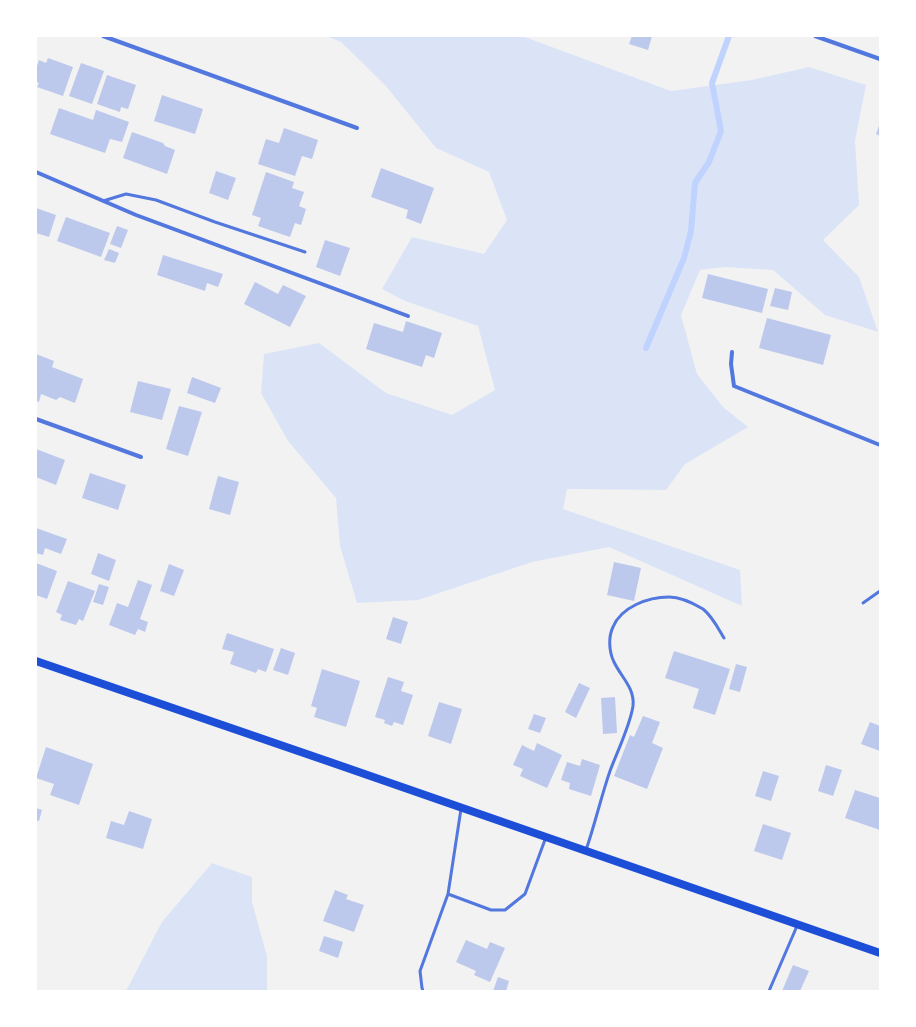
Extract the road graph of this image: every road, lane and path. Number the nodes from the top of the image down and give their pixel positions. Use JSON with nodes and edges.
{"nodes":[{"id":1,"x":103,"y":36,"type":"edge"},
{"id":2,"x":815,"y":36,"type":"edge"},
{"id":3,"x":880,"y":59,"type":"edge"},
{"id":4,"x":357,"y":128,"type":"dead end"},
{"id":5,"x":36,"y":172,"type":"edge"},
{"id":6,"x":103,"y":201,"type":"junction"},
{"id":7,"x":305,"y":252,"type":"dead end"},
{"id":8,"x":408,"y":316,"type":"dead end"},
{"id":9,"x":732,"y":352,"type":"dead end"},
{"id":10,"x":36,"y":419,"type":"edge"},
{"id":11,"x":880,"y":445,"type":"edge"},
{"id":12,"x":141,"y":457,"type":"dead end"},
{"id":13,"x":880,"y":591,"type":"edge"},
{"id":14,"x":863,"y":603,"type":"dead end"},
{"id":15,"x":724,"y":638,"type":"dead end"},
{"id":16,"x":36,"y":661,"type":"edge"},
{"id":17,"x":462,"y":807,"type":"junction"},
{"id":18,"x":546,"y":837,"type":"junction"},
{"id":19,"x":586,"y":851,"type":"junction"},
{"id":20,"x":448,"y":894,"type":"junction"},
{"id":21,"x":797,"y":924,"type":"junction"},
{"id":22,"x":880,"y":953,"type":"edge"},
{"id":23,"x":423,"y":991,"type":"edge"},
{"id":24,"x":769,"y":991,"type":"edge"}],
"edges":[{"from":1,"to":4,"type":"street"},
{"from":2,"to":3,"type":"street"},
{"from":5,"to":6,"type":"street"},
{"from":6,"to":7,"type":"lane"},
{"from":6,"to":8,"type":"street"},
{"from":9,"to":11,"type":"street"},
{"from":10,"to":12,"type":"street"},
{"from":13,"to":14,"type":"lane"},
{"from":15,"to":19,"type":"lane"},
{"from":16,"to":17,"type":"main road"},
{"from":17,"to":18,"type":"main road"},
{"from":17,"to":20,"type":"lane"},
{"from":18,"to":19,"type":"main road"},
{"from":18,"to":20,"type":"lane"},
{"from":19,"to":21,"type":"main road"},
{"from":20,"to":23,"type":"lane"},
{"from":21,"to":22,"type":"main road"},
{"from":21,"to":24,"type":"lane"}]}
